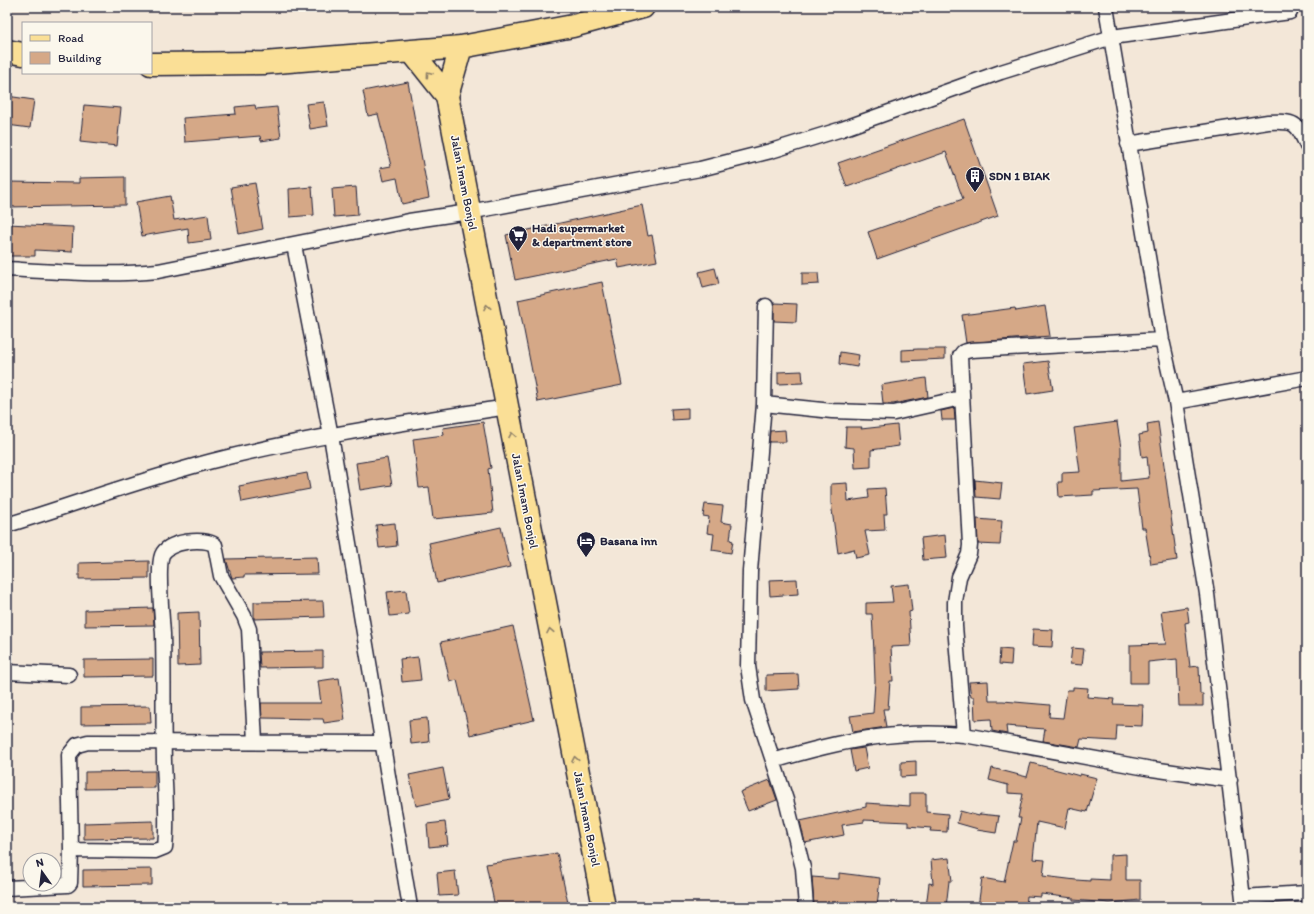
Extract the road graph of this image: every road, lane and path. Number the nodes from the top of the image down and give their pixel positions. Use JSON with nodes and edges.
{"nodes":[{"id":1,"x":643,"y":7,"type":"edge"},
{"id":2,"x":1106,"y":7,"type":"edge"},
{"id":3,"x":1290,"y":12,"type":"dead end"},
{"id":4,"x":1112,"y":37,"type":"junction"},
{"id":5,"x":461,"y":47,"type":"junction"},
{"id":6,"x":7,"y":51,"type":"edge"},
{"id":7,"x":412,"y":52,"type":"junction"},
{"id":8,"x":22,"y":54,"type":"edge"},
{"id":9,"x":152,"y":64,"type":"edge"},
{"id":10,"x":447,"y":96,"type":"junction"},
{"id":11,"x":1128,"y":144,"type":"junction"},
{"id":12,"x":1307,"y":146,"type":"edge"},
{"id":13,"x":469,"y":212,"type":"junction"},
{"id":14,"x":294,"y":245,"type":"junction"},
{"id":15,"x":7,"y":268,"type":"edge"},
{"id":16,"x":766,"y":306,"type":"dead end"},
{"id":17,"x":1162,"y":340,"type":"junction"},
{"id":18,"x":1307,"y":378,"type":"edge"},
{"id":19,"x":961,"y":398,"type":"junction"},
{"id":20,"x":1176,"y":402,"type":"junction"},
{"id":21,"x":764,"y":404,"type":"junction"},
{"id":22,"x":507,"y":407,"type":"junction"},
{"id":23,"x":331,"y":436,"type":"junction"},
{"id":24,"x":7,"y":525,"type":"edge"},
{"id":25,"x":7,"y":672,"type":"edge"},
{"id":26,"x":69,"y":674,"type":"dead end"},
{"id":27,"x":964,"y":735,"type":"junction"},
{"id":28,"x":164,"y":742,"type":"junction"},
{"id":29,"x":255,"y":742,"type":"junction"},
{"id":30,"x":382,"y":743,"type":"junction"},
{"id":31,"x":773,"y":761,"type":"junction"},
{"id":32,"x":1230,"y":780,"type":"junction"},
{"id":33,"x":72,"y":850,"type":"junction"},
{"id":34,"x":7,"y":888,"type":"edge"},
{"id":35,"x":1307,"y":893,"type":"edge"},
{"id":36,"x":1244,"y":902,"type":"edge"},
{"id":37,"x":410,"y":907,"type":"edge"},
{"id":38,"x":604,"y":907,"type":"edge"},
{"id":39,"x":806,"y":907,"type":"edge"}],
"edges":[{"from":1,"to":5,"type":"main road"},
{"from":2,"to":4,"type":"street"},
{"from":3,"to":4,"type":"street"},
{"from":4,"to":11,"type":"street"},
{"from":4,"to":13,"type":"street"},
{"from":5,"to":7,"type":"main road"},
{"from":5,"to":10,"type":"main road"},
{"from":6,"to":8,"type":"main road"},
{"from":7,"to":9,"type":"main road"},
{"from":10,"to":7,"type":"main road","one_way":true},
{"from":10,"to":13,"type":"main road","name":"Jalan Imam Bonjol"},
{"from":11,"to":12,"type":"street"},
{"from":11,"to":17,"type":"street"},
{"from":13,"to":14,"type":"street"},
{"from":22,"to":13,"type":"main road","name":"Jalan Imam Bonjol","one_way":true},
{"from":14,"to":15,"type":"street"},
{"from":14,"to":23,"type":"street"},
{"from":16,"to":21,"type":"street"},
{"from":17,"to":19,"type":"street"},
{"from":17,"to":20,"type":"street"},
{"from":18,"to":20,"type":"street"},
{"from":19,"to":21,"type":"street"},
{"from":19,"to":27,"type":"street"},
{"from":20,"to":32,"type":"street"},
{"from":21,"to":31,"type":"street"},
{"from":22,"to":23,"type":"street"},
{"from":38,"to":22,"type":"main road","name":"Jalan Imam Bonjol","one_way":true},
{"from":23,"to":24,"type":"street"},
{"from":23,"to":30,"type":"street"},
{"from":25,"to":26,"type":"street"},
{"from":27,"to":31,"type":"street"},
{"from":27,"to":32,"type":"street"},
{"from":28,"to":29,"type":"street"},
{"from":28,"to":29,"type":"street"},
{"from":28,"to":33,"type":"street"},
{"from":28,"to":33,"type":"street"},
{"from":29,"to":30,"type":"street"},
{"from":30,"to":37,"type":"street"},
{"from":31,"to":39,"type":"street"},
{"from":32,"to":36,"type":"street"},
{"from":33,"to":34,"type":"street"},
{"from":35,"to":36,"type":"street"}]}
